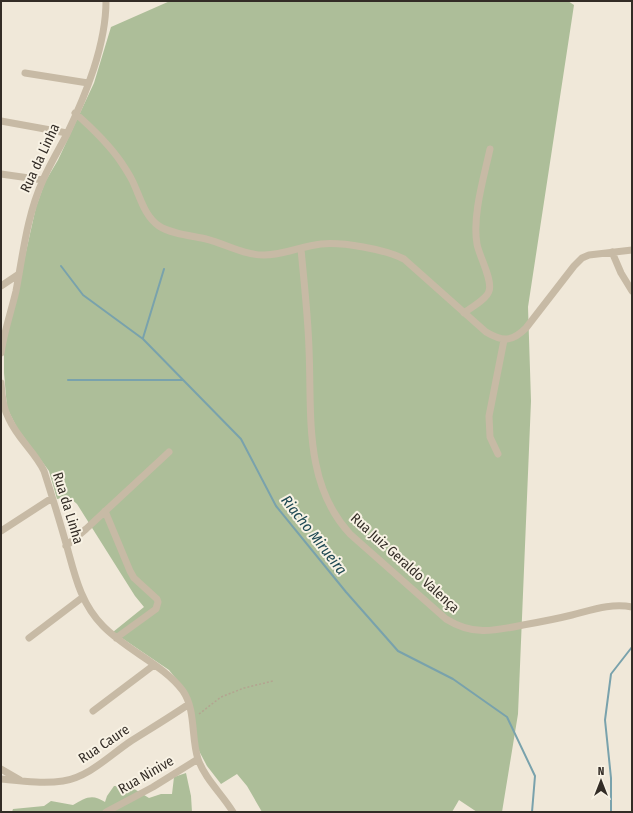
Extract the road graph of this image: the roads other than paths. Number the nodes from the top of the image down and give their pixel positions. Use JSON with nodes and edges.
{"nodes":[{"id":1,"x":106,"y":1,"type":"edge"},
{"id":2,"x":25,"y":73,"type":"dead end"},
{"id":3,"x":88,"y":83,"type":"junction"},
{"id":4,"x":75,"y":113,"type":"junction"},
{"id":5,"x":1,"y":121,"type":"edge"},
{"id":6,"x":67,"y":133,"type":"junction"},
{"id":7,"x":490,"y":149,"type":"dead end"},
{"id":8,"x":1,"y":174,"type":"edge"},
{"id":9,"x":43,"y":180,"type":"junction"},
{"id":10,"x":301,"y":249,"type":"junction"},
{"id":11,"x":632,"y":250,"type":"edge"},
{"id":12,"x":612,"y":252,"type":"junction"},
{"id":13,"x":19,"y":274,"type":"junction"},
{"id":14,"x":1,"y":286,"type":"edge"},
{"id":15,"x":632,"y":291,"type":"edge"},
{"id":16,"x":464,"y":313,"type":"junction"},
{"id":17,"x":504,"y":340,"type":"junction"},
{"id":18,"x":1,"y":352,"type":"edge"},
{"id":19,"x":1,"y":383,"type":"edge"},
{"id":20,"x":3,"y":408,"type":"edge"},
{"id":21,"x":169,"y":452,"type":"dead end"},
{"id":22,"x":498,"y":454,"type":"dead end"},
{"id":23,"x":52,"y":498,"type":"junction"},
{"id":24,"x":105,"y":512,"type":"junction"},
{"id":25,"x":1,"y":531,"type":"edge"},
{"id":26,"x":66,"y":546,"type":"junction"},
{"id":27,"x":82,"y":597,"type":"junction"},
{"id":28,"x":632,"y":607,"type":"edge"},
{"id":29,"x":29,"y":638,"type":"dead end"},
{"id":30,"x":116,"y":638,"type":"junction"},
{"id":31,"x":154,"y":665,"type":"junction"},
{"id":32,"x":189,"y":704,"type":"junction"},
{"id":33,"x":93,"y":711,"type":"dead end"},
{"id":34,"x":198,"y":759,"type":"junction"},
{"id":35,"x":1,"y":769,"type":"edge"},
{"id":36,"x":1,"y":779,"type":"edge"},
{"id":37,"x":22,"y":781,"type":"junction"},
{"id":38,"x":106,"y":812,"type":"edge"},
{"id":39,"x":233,"y":812,"type":"edge"}],
"edges":[{"from":1,"to":3,"type":"street","name":"Rua da Linha"},
{"from":2,"to":3,"type":"street"},
{"from":3,"to":4,"type":"street","name":"Rua da Linha"},
{"from":4,"to":6,"type":"street","name":"Rua da Linha"},
{"from":4,"to":10,"type":"street"},
{"from":5,"to":6,"type":"street"},
{"from":6,"to":9,"type":"street","name":"Rua da Linha"},
{"from":7,"to":16,"type":"street"},
{"from":8,"to":9,"type":"street"},
{"from":9,"to":13,"type":"street","name":"Rua da Linha"},
{"from":10,"to":16,"type":"street"},
{"from":10,"to":28,"type":"street","name":"Rua Juiz Geraldo Valença"},
{"from":11,"to":12,"type":"street"},
{"from":12,"to":15,"type":"street"},
{"from":12,"to":17,"type":"street"},
{"from":13,"to":14,"type":"street"},
{"from":13,"to":18,"type":"street","name":"Rua da Linha"},
{"from":16,"to":17,"type":"street"},
{"from":17,"to":22,"type":"street"},
{"from":19,"to":20,"type":"street","name":"Rua da Linha"},
{"from":20,"to":23,"type":"street","name":"Rua da Linha"},
{"from":21,"to":24,"type":"street"},
{"from":23,"to":25,"type":"street"},
{"from":23,"to":26,"type":"street","name":"Rua da Linha"},
{"from":24,"to":26,"type":"street"},
{"from":24,"to":30,"type":"street"},
{"from":26,"to":27,"type":"street","name":"Rua da Linha"},
{"from":27,"to":29,"type":"street"},
{"from":27,"to":30,"type":"street","name":"Rua da Linha"},
{"from":30,"to":31,"type":"street","name":"Rua da Linha"},
{"from":31,"to":32,"type":"street","name":"Rua da Linha"},
{"from":31,"to":33,"type":"street"},
{"from":32,"to":34,"type":"street","name":"Rua da Linha"},
{"from":32,"to":37,"type":"street","name":"Rua Caure"},
{"from":34,"to":38,"type":"street","name":"Rua Ninive"},
{"from":34,"to":39,"type":"street","name":"Rua da Linha"},
{"from":35,"to":37,"type":"street"},
{"from":36,"to":37,"type":"street","name":"Rua Caure"}]}
